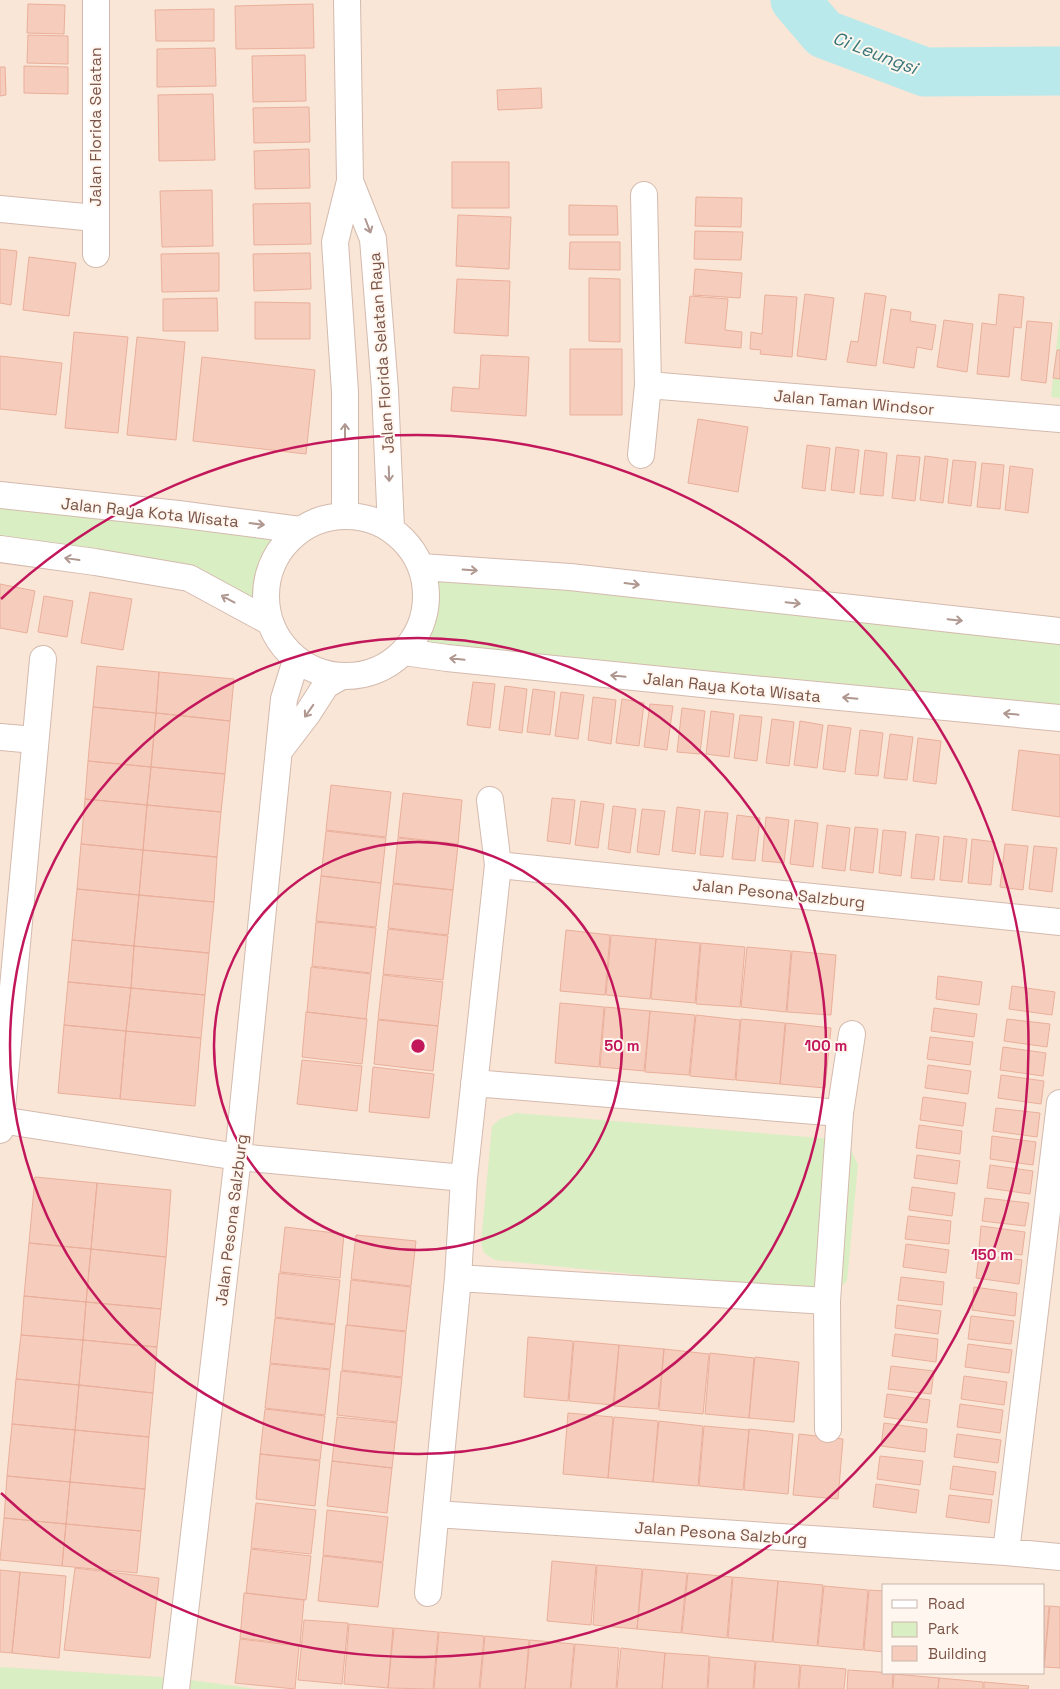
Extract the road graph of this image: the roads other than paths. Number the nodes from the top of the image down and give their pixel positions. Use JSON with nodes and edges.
{"nodes":[{"id":1,"x":96,"y":0,"type":"edge"},
{"id":2,"x":347,"y":0,"type":"edge"},
{"id":3,"x":350,"y":180,"type":"junction"},
{"id":4,"x":644,"y":195,"type":"dead end"},
{"id":5,"x":0,"y":210,"type":"edge"},
{"id":6,"x":95,"y":218,"type":"junction"},
{"id":7,"x":96,"y":254,"type":"dead end"},
{"id":8,"x":648,"y":385,"type":"junction"},
{"id":9,"x":1060,"y":419,"type":"edge"},
{"id":10,"x":641,"y":455,"type":"dead end"},
{"id":11,"x":0,"y":495,"type":"edge"},
{"id":12,"x":345,"y":515,"type":"junction"},
{"id":13,"x":391,"y":529,"type":"junction"},
{"id":14,"x":300,"y":530,"type":"junction"},
{"id":15,"x":0,"y":549,"type":"edge"},
{"id":16,"x":421,"y":567,"type":"junction"},
{"id":17,"x":270,"y":622,"type":"junction"},
{"id":18,"x":1060,"y":631,"type":"edge"},
{"id":19,"x":404,"y":652,"type":"junction"},
{"id":20,"x":43,"y":659,"type":"dead end"},
{"id":21,"x":299,"y":661,"type":"junction"},
{"id":22,"x":342,"y":676,"type":"junction"},
{"id":23,"x":1060,"y":718,"type":"edge"},
{"id":24,"x":0,"y":737,"type":"edge"},
{"id":25,"x":35,"y":740,"type":"junction"},
{"id":26,"x":279,"y":751,"type":"junction"},
{"id":27,"x":490,"y":800,"type":"dead end"},
{"id":28,"x":498,"y":865,"type":"junction"},
{"id":29,"x":1060,"y":922,"type":"edge"},
{"id":30,"x":8,"y":940,"type":"edge"},
{"id":31,"x":852,"y":1034,"type":"dead end"},
{"id":32,"x":474,"y":1083,"type":"junction"},
{"id":33,"x":1060,"y":1103,"type":"edge"},
{"id":34,"x":840,"y":1113,"type":"junction"},
{"id":35,"x":1,"y":1125,"type":"edge"},
{"id":36,"x":238,"y":1157,"type":"junction"},
{"id":37,"x":464,"y":1178,"type":"junction"},
{"id":38,"x":458,"y":1278,"type":"junction"},
{"id":39,"x":827,"y":1301,"type":"junction"},
{"id":40,"x":828,"y":1430,"type":"dead end"},
{"id":41,"x":436,"y":1514,"type":"junction"},
{"id":42,"x":1006,"y":1552,"type":"junction"},
{"id":43,"x":1060,"y":1557,"type":"edge"},
{"id":44,"x":428,"y":1593,"type":"dead end"},
{"id":45,"x":176,"y":1689,"type":"edge"}],
"edges":[{"from":1,"to":6,"type":"street","name":"Jalan Florida Selatan"},
{"from":2,"to":3,"type":"street","name":"Jalan Florida Selatan Raya"},
{"from":12,"to":3,"type":"street","name":"Jalan Florida Selatan Raya","one_way":true},
{"from":3,"to":13,"type":"street","name":"Jalan Florida Selatan Raya","one_way":true},
{"from":4,"to":8,"type":"street"},
{"from":5,"to":6,"type":"street"},
{"from":6,"to":7,"type":"street","name":"Jalan Florida Selatan"},
{"from":8,"to":9,"type":"street","name":"Jalan Taman Windsor"},
{"from":8,"to":10,"type":"street"},
{"from":11,"to":14,"type":"street","name":"Jalan Raya Kota Wisata","one_way":true},
{"from":12,"to":13,"type":"street"},
{"from":12,"to":14,"type":"street"},
{"from":13,"to":16,"type":"street"},
{"from":14,"to":17,"type":"street"},
{"from":17,"to":15,"type":"street","one_way":true},
{"from":16,"to":18,"type":"street","one_way":true},
{"from":16,"to":19,"type":"street"},
{"from":17,"to":21,"type":"street"},
{"from":19,"to":22,"type":"street"},
{"from":23,"to":19,"type":"street","name":"Jalan Raya Kota Wisata","one_way":true},
{"from":20,"to":25,"type":"street"},
{"from":21,"to":22,"type":"street"},
{"from":21,"to":26,"type":"street","name":"Jalan Pesona Salzburg"},
{"from":22,"to":26,"type":"street","one_way":true},
{"from":24,"to":25,"type":"street"},
{"from":25,"to":30,"type":"street"},
{"from":26,"to":36,"type":"street","name":"Jalan Pesona Salzburg"},
{"from":27,"to":28,"type":"street"},
{"from":28,"to":29,"type":"street","name":"Jalan Pesona Salzburg"},
{"from":28,"to":32,"type":"street"},
{"from":30,"to":35,"type":"street"},
{"from":31,"to":34,"type":"street"},
{"from":32,"to":34,"type":"street"},
{"from":32,"to":37,"type":"street"},
{"from":33,"to":42,"type":"street"},
{"from":34,"to":39,"type":"street"},
{"from":35,"to":36,"type":"street"},
{"from":36,"to":37,"type":"street"},
{"from":36,"to":45,"type":"street","name":"Jalan Pesona Salzburg"},
{"from":37,"to":38,"type":"street"},
{"from":38,"to":39,"type":"street"},
{"from":38,"to":41,"type":"street"},
{"from":39,"to":40,"type":"street"},
{"from":41,"to":42,"type":"street","name":"Jalan Pesona Salzburg"},
{"from":41,"to":44,"type":"street"},
{"from":42,"to":43,"type":"street","name":"Jalan Pesona Salzburg"}]}
